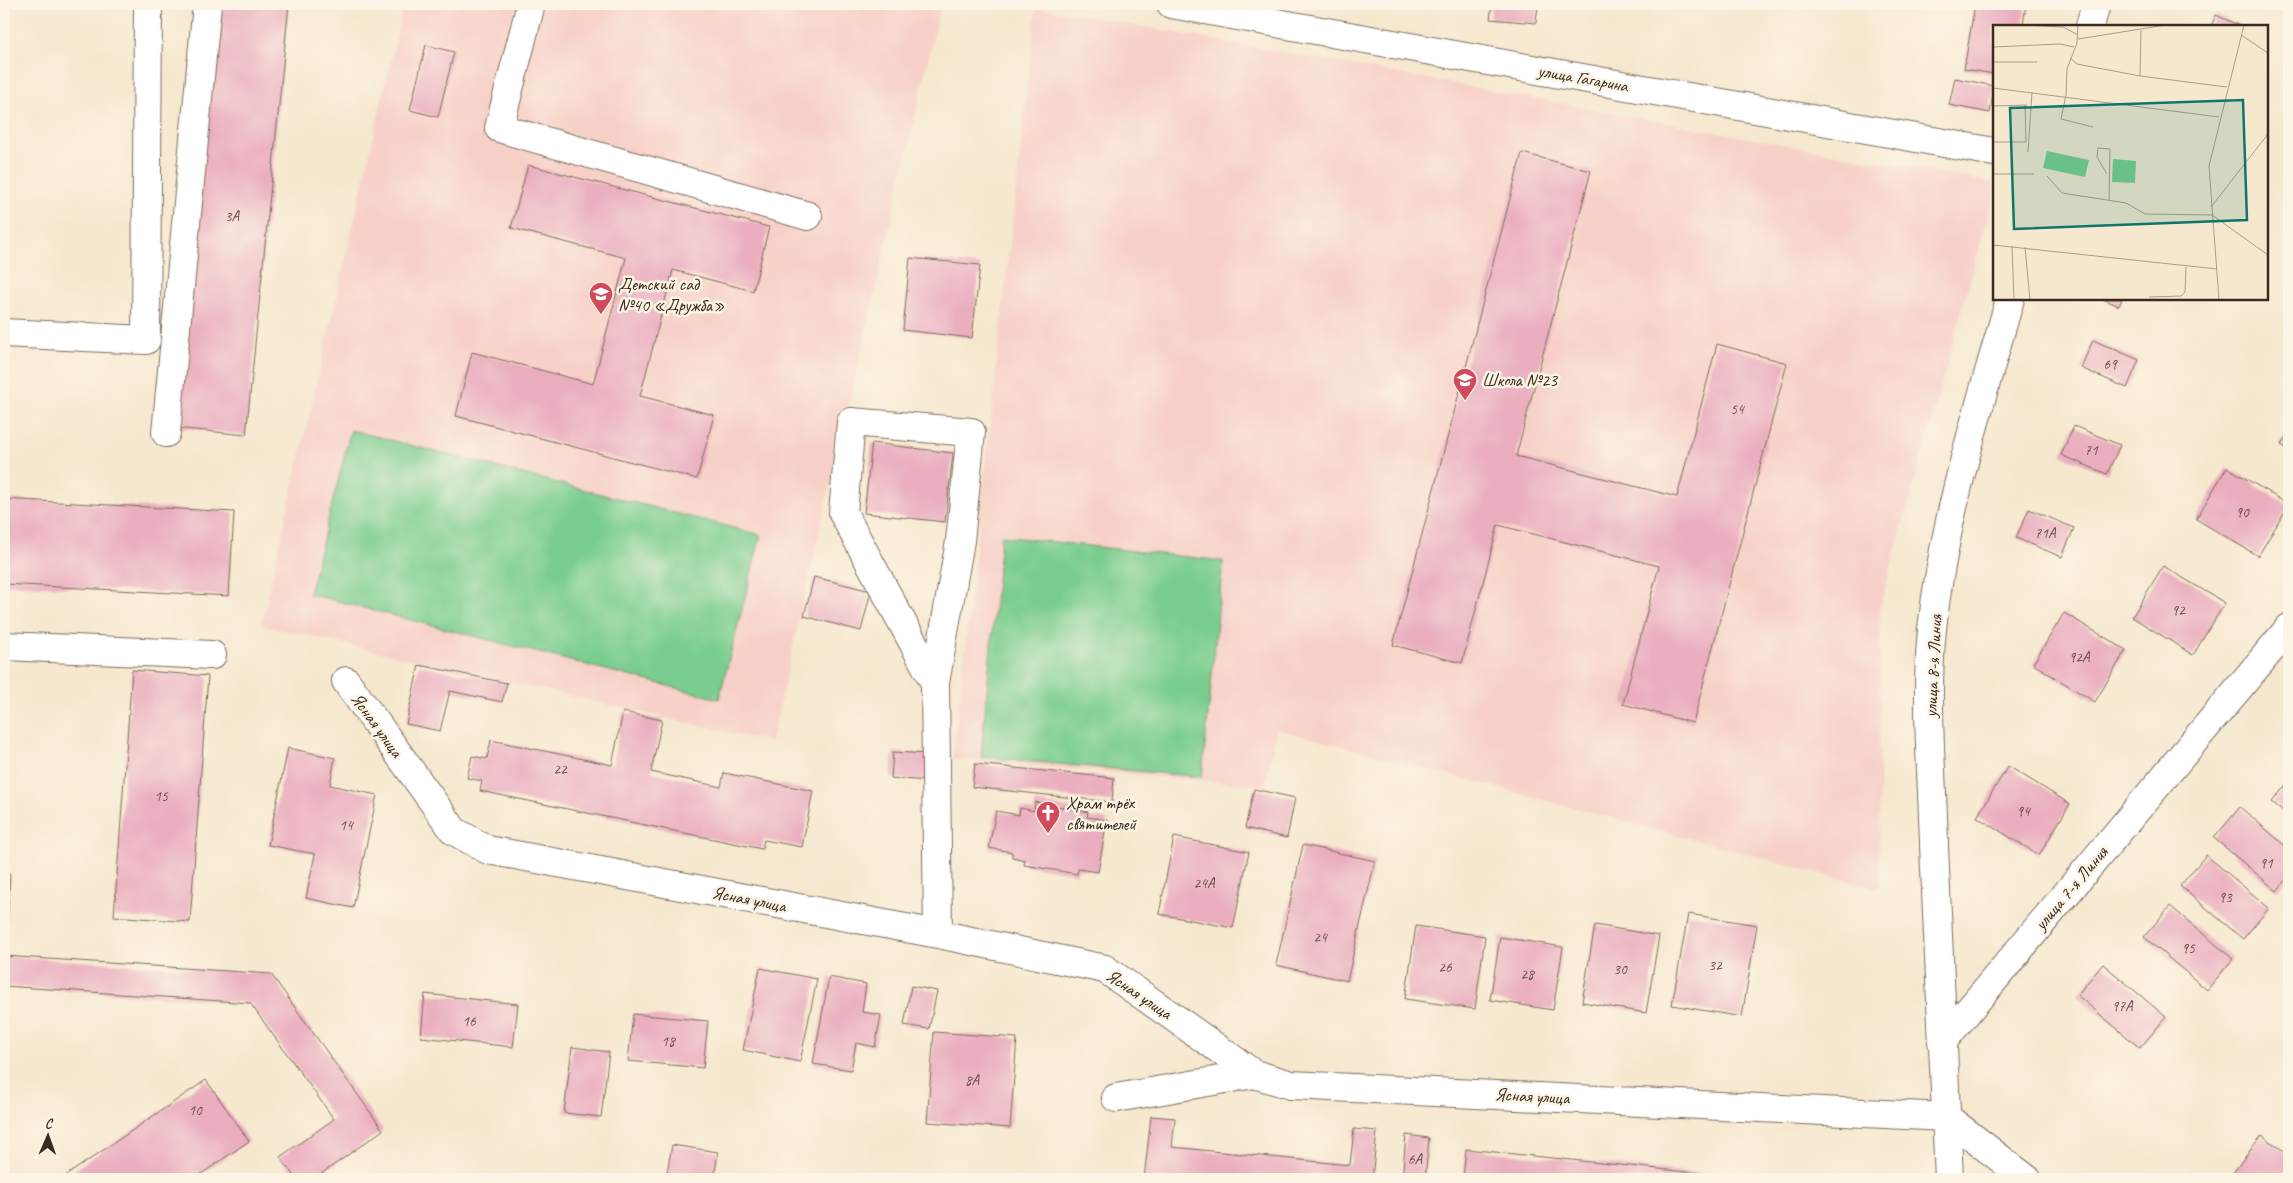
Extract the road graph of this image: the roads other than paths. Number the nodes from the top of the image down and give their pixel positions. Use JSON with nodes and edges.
{"nodes":[{"id":1,"x":148,"y":4,"type":"edge"},
{"id":2,"x":207,"y":4,"type":"edge"},
{"id":3,"x":531,"y":4,"type":"edge"},
{"id":4,"x":1171,"y":4,"type":"edge"},
{"id":5,"x":2096,"y":4,"type":"edge"},
{"id":6,"x":2090,"y":25,"type":"edge"},
{"id":7,"x":1993,"y":152,"type":"edge"},
{"id":8,"x":808,"y":216,"type":"dead end"},
{"id":9,"x":2010,"y":300,"type":"edge"},
{"id":10,"x":4,"y":332,"type":"edge"},
{"id":11,"x":166,"y":433,"type":"dead end"},
{"id":12,"x":2289,"y":628,"type":"edge"},
{"id":13,"x":4,"y":646,"type":"edge"},
{"id":14,"x":212,"y":656,"type":"dead end"},
{"id":15,"x":346,"y":681,"type":"dead end"},
{"id":16,"x":935,"y":682,"type":"junction"},
{"id":17,"x":938,"y":934,"type":"junction"},
{"id":18,"x":1942,"y":1042,"type":"junction"},
{"id":19,"x":1254,"y":1074,"type":"junction"},
{"id":20,"x":1116,"y":1098,"type":"dead end"},
{"id":21,"x":1946,"y":1117,"type":"junction"},
{"id":22,"x":1949,"y":1179,"type":"edge"},
{"id":23,"x":2028,"y":1179,"type":"edge"}],
"edges":[{"from":1,"to":10,"type":"street"},
{"from":2,"to":11,"type":"street"},
{"from":3,"to":8,"type":"street"},
{"from":4,"to":7,"type":"street","name":"улица Гагарина"},
{"from":5,"to":6,"type":"street"},
{"from":9,"to":18,"type":"street","name":"улица 8-я Линия"},
{"from":12,"to":18,"type":"street","name":"улица 7-я Линия"},
{"from":13,"to":14,"type":"street"},
{"from":15,"to":17,"type":"street","name":"Ясная улица"},
{"from":16,"to":16,"type":"street"},
{"from":16,"to":17,"type":"street"},
{"from":17,"to":19,"type":"street","name":"Ясная улица"},
{"from":18,"to":21,"type":"street"},
{"from":19,"to":20,"type":"street"},
{"from":19,"to":21,"type":"street","name":"Ясная улица"},
{"from":21,"to":22,"type":"street"},
{"from":21,"to":23,"type":"street"}]}
